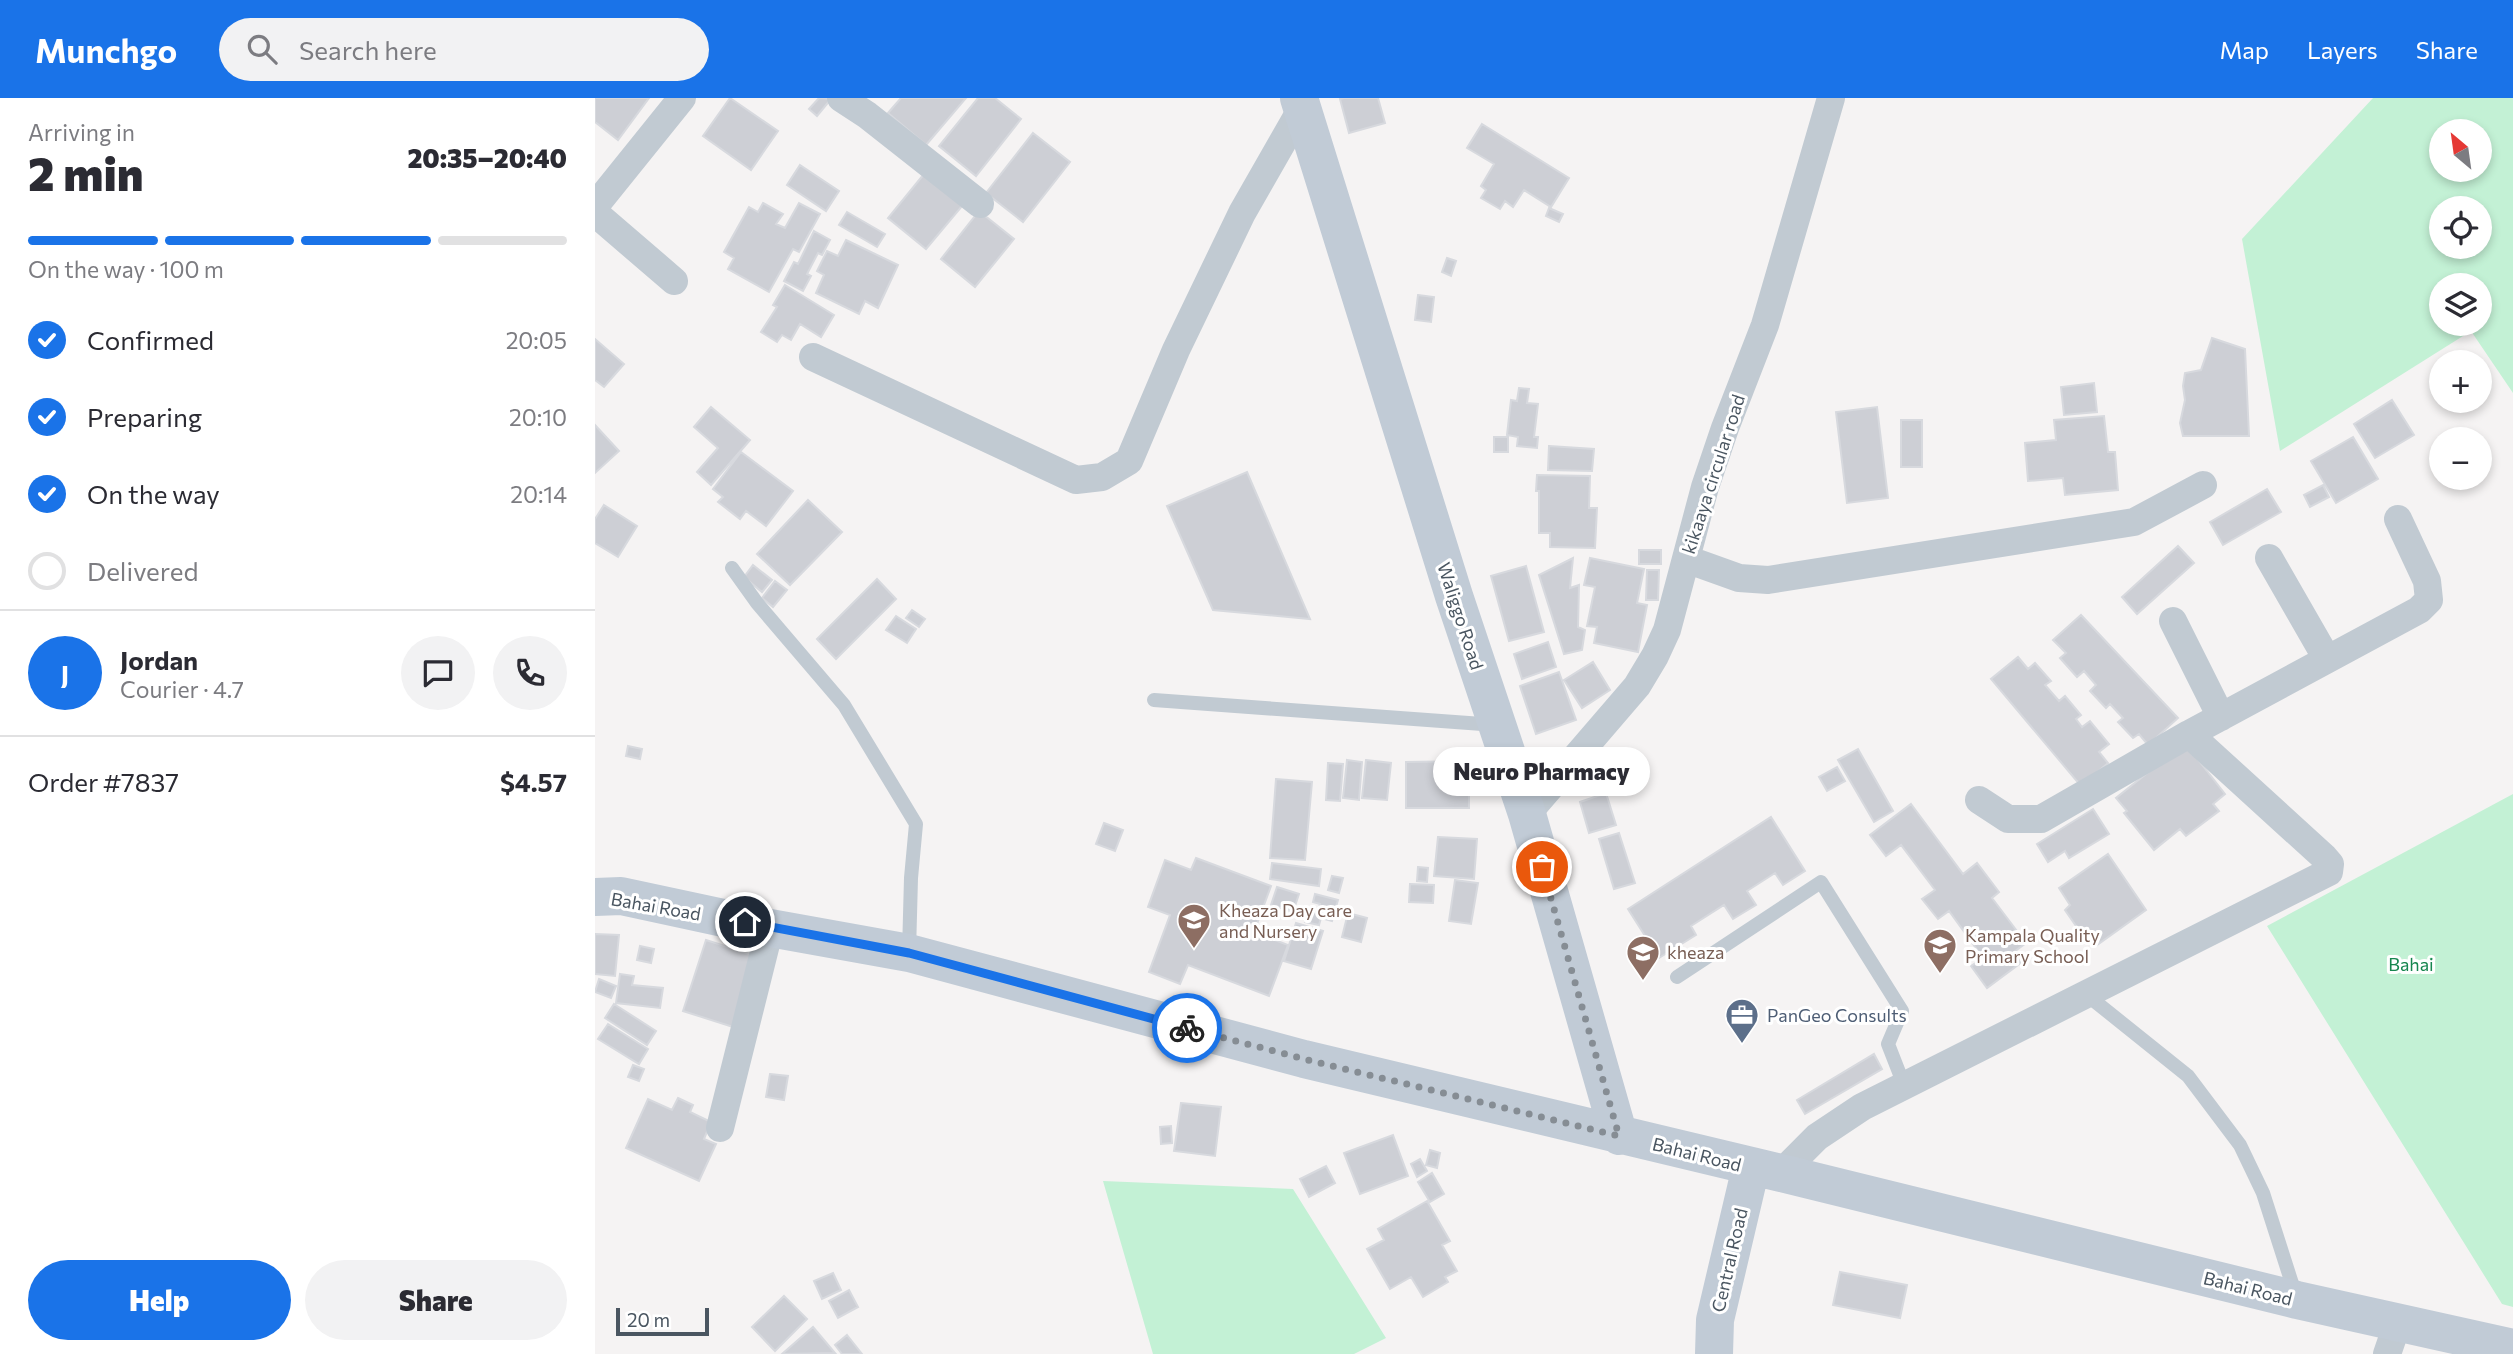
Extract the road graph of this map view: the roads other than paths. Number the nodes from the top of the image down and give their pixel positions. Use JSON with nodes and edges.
{"nodes":[{"id":1,"x":682,"y":98,"type":"edge"},
{"id":2,"x":841,"y":98,"type":"edge"},
{"id":3,"x":1831,"y":98,"type":"edge"},
{"id":4,"x":1301,"y":103,"type":"edge"},
{"id":5,"x":980,"y":204,"type":"dead end"},
{"id":6,"x":595,"y":206,"type":"edge"},
{"id":7,"x":595,"y":213,"type":"edge"},
{"id":8,"x":674,"y":281,"type":"dead end"},
{"id":9,"x":813,"y":357,"type":"dead end"},
{"id":10,"x":2203,"y":485,"type":"dead end"},
{"id":11,"x":2398,"y":520,"type":"dead end"},
{"id":12,"x":2269,"y":558,"type":"dead end"},
{"id":13,"x":1686,"y":559,"type":"junction"},
{"id":14,"x":732,"y":568,"type":"dead end"},
{"id":15,"x":2173,"y":621,"type":"dead end"},
{"id":16,"x":2327,"y":659,"type":"junction"},
{"id":17,"x":1154,"y":700,"type":"dead end"},
{"id":18,"x":2221,"y":716,"type":"junction"},
{"id":19,"x":1497,"y":725,"type":"junction"},
{"id":20,"x":2189,"y":734,"type":"junction"},
{"id":21,"x":1979,"y":800,"type":"dead end"},
{"id":22,"x":1527,"y":814,"type":"junction"},
{"id":23,"x":595,"y":897,"type":"edge"},
{"id":24,"x":770,"y":928,"type":"junction"},
{"id":25,"x":909,"y":953,"type":"junction"},
{"id":26,"x":1677,"y":977,"type":"dead end"},
{"id":27,"x":2087,"y":995,"type":"junction"},
{"id":28,"x":1904,"y":1084,"type":"junction"},
{"id":29,"x":720,"y":1128,"type":"dead end"},
{"id":30,"x":1619,"y":1136,"type":"junction"},
{"id":31,"x":1766,"y":1170,"type":"junction"},
{"id":32,"x":2297,"y":1300,"type":"junction"},
{"id":33,"x":2392,"y":1338,"type":"edge"},
{"id":34,"x":2513,"y":1348,"type":"edge"},
{"id":35,"x":1714,"y":1354,"type":"edge"}],
"edges":[{"from":1,"to":6,"type":"street"},
{"from":2,"to":5,"type":"street"},
{"from":3,"to":13,"type":"street","name":"kikaaya circular road"},
{"from":4,"to":9,"type":"street"},
{"from":4,"to":19,"type":"street","name":"Waliggo Road"},
{"from":7,"to":8,"type":"street"},
{"from":10,"to":13,"type":"street"},
{"from":11,"to":16,"type":"street"},
{"from":12,"to":16,"type":"street"},
{"from":13,"to":22,"type":"street","name":"kikaaya circular road"},
{"from":14,"to":25,"type":"lane"},
{"from":15,"to":18,"type":"street"},
{"from":16,"to":18,"type":"street"},
{"from":17,"to":19,"type":"lane"},
{"from":18,"to":20,"type":"street"},
{"from":19,"to":22,"type":"street","name":"Waliggo Road"},
{"from":20,"to":21,"type":"street"},
{"from":20,"to":27,"type":"street"},
{"from":22,"to":30,"type":"street","name":"Waliggo Road"},
{"from":23,"to":24,"type":"street","name":"Bahai Road"},
{"from":24,"to":25,"type":"street","name":"Bahai Road"},
{"from":24,"to":29,"type":"street"},
{"from":25,"to":30,"type":"street","name":"Bahai Road"},
{"from":26,"to":28,"type":"lane"},
{"from":27,"to":28,"type":"street"},
{"from":27,"to":32,"type":"lane"},
{"from":28,"to":31,"type":"street"},
{"from":30,"to":31,"type":"street","name":"Bahai Road"},
{"from":31,"to":32,"type":"street","name":"Bahai Road"},
{"from":31,"to":35,"type":"street","name":"Central Road"},
{"from":32,"to":33,"type":"street","name":"Bahai Road"},
{"from":33,"to":34,"type":"street","name":"Bahai Road"}]}
